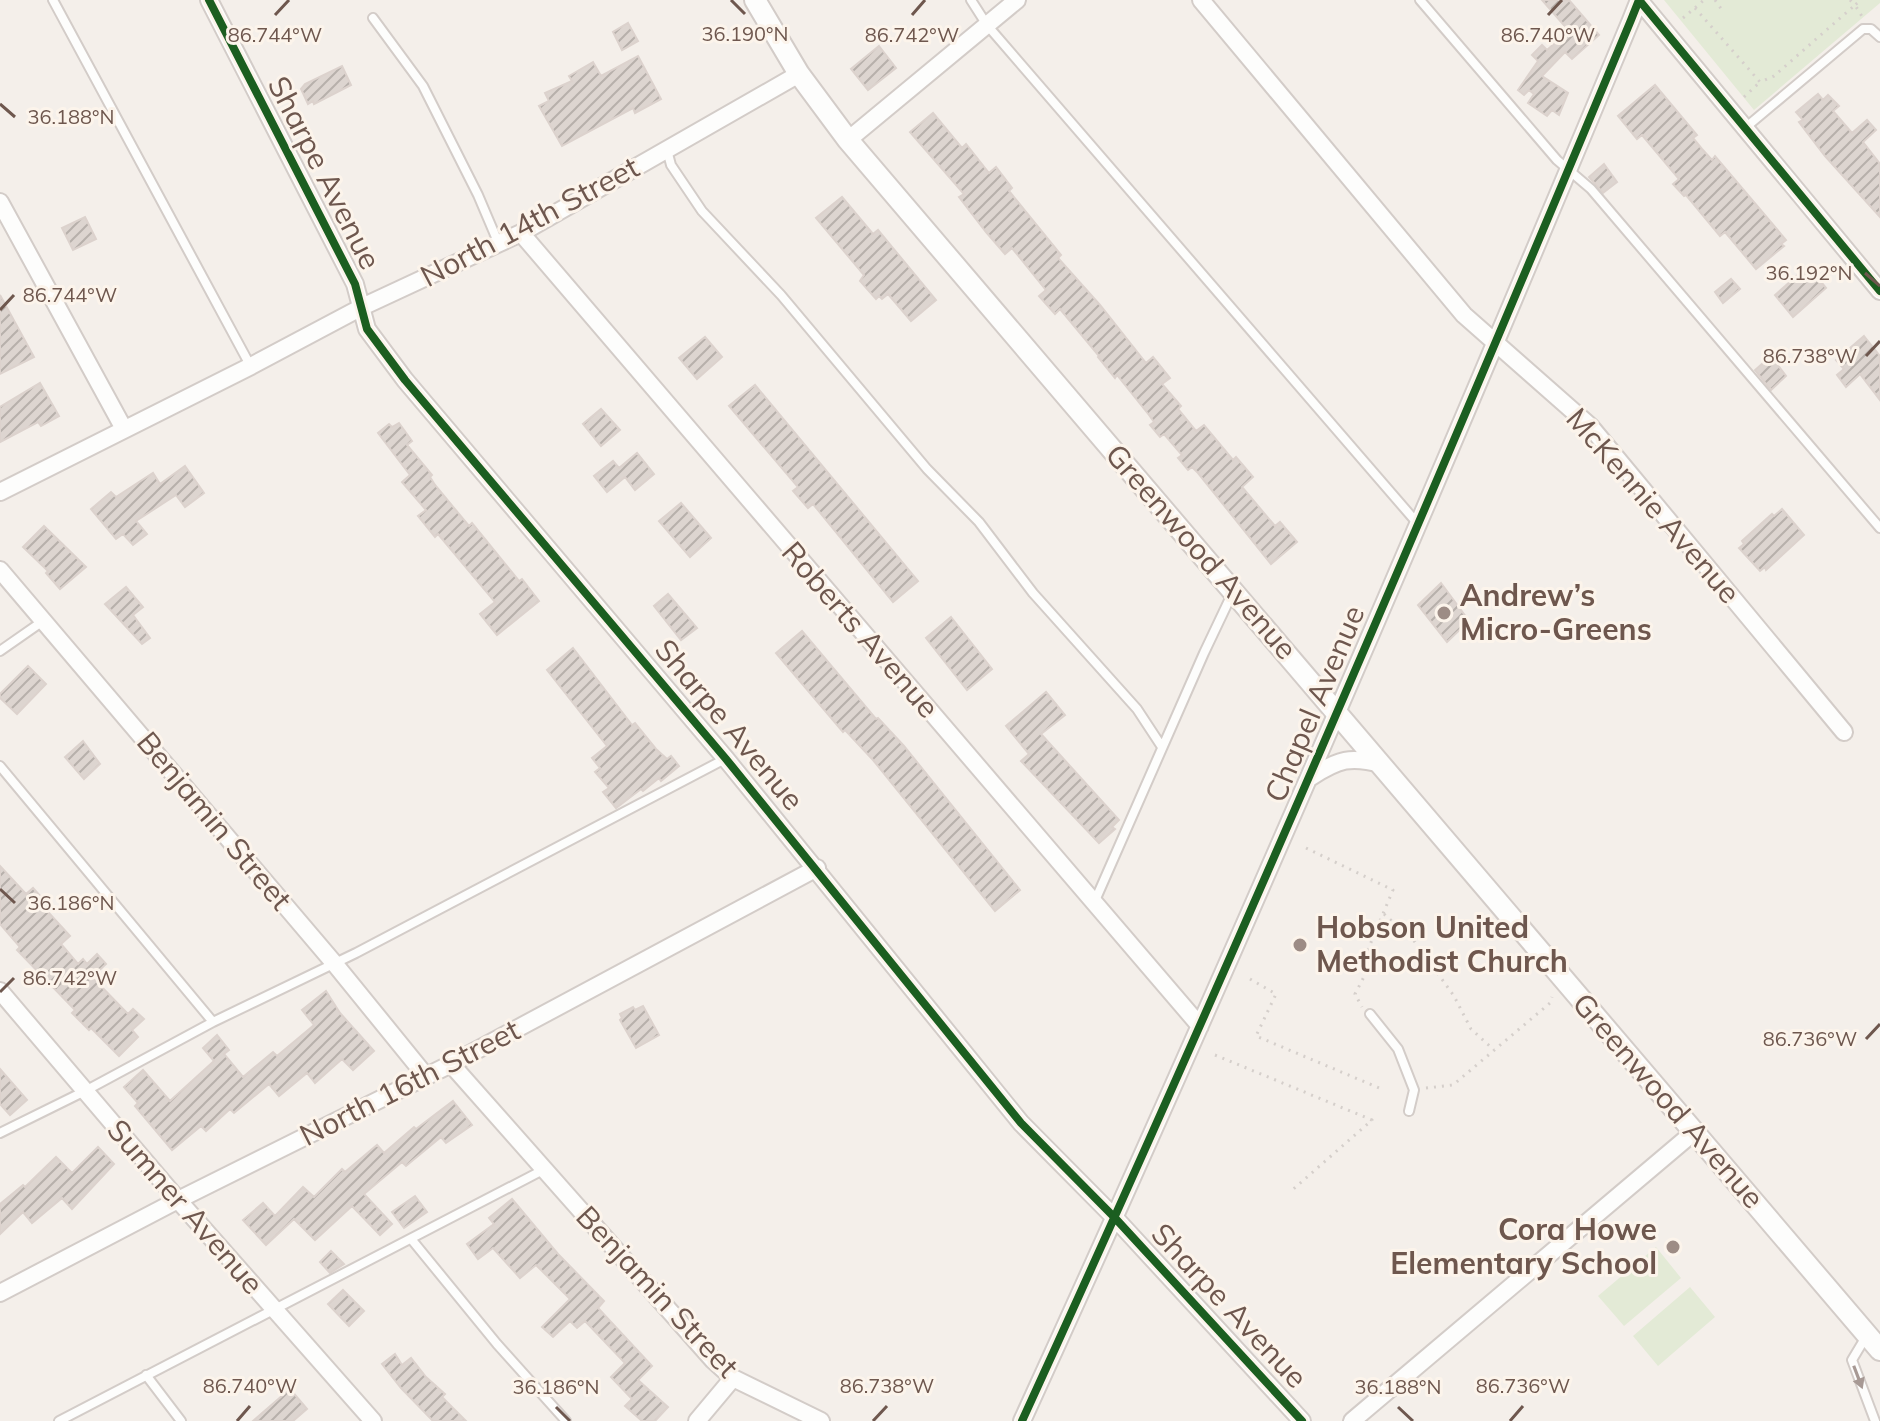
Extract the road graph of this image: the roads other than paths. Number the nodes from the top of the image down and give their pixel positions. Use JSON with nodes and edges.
{"nodes":[{"id":1,"x":53,"y":0,"type":"edge"},
{"id":2,"x":209,"y":0,"type":"edge"},
{"id":3,"x":755,"y":0,"type":"edge"},
{"id":4,"x":971,"y":0,"type":"edge"},
{"id":5,"x":1017,"y":0,"type":"edge"},
{"id":6,"x":1201,"y":0,"type":"edge"},
{"id":7,"x":1420,"y":0,"type":"edge"},
{"id":8,"x":1639,"y":0,"type":"edge"},
{"id":9,"x":373,"y":18,"type":"dead end"},
{"id":10,"x":987,"y":25,"type":"junction"},
{"id":11,"x":1880,"y":37,"type":"edge"},
{"id":12,"x":799,"y":74,"type":"junction"},
{"id":13,"x":1744,"y":129,"type":"junction"},
{"id":14,"x":848,"y":140,"type":"junction"},
{"id":15,"x":667,"y":149,"type":"junction"},
{"id":16,"x":1569,"y":169,"type":"junction"},
{"id":17,"x":0,"y":202,"type":"edge"},
{"id":18,"x":521,"y":233,"type":"junction"},
{"id":19,"x":498,"y":242,"type":"junction"},
{"id":20,"x":1880,"y":291,"type":"edge"},
{"id":21,"x":362,"y":307,"type":"junction"},
{"id":22,"x":1495,"y":344,"type":"junction"},
{"id":23,"x":251,"y":366,"type":"junction"},
{"id":24,"x":124,"y":429,"type":"junction"},
{"id":25,"x":3,"y":486,"type":"edge"},
{"id":26,"x":1418,"y":525,"type":"junction"},
{"id":27,"x":1880,"y":528,"type":"edge"},
{"id":28,"x":0,"y":570,"type":"edge"},
{"id":29,"x":1234,"y":590,"type":"junction"},
{"id":30,"x":44,"y":620,"type":"junction"},
{"id":31,"x":0,"y":651,"type":"edge"},
{"id":32,"x":1339,"y":712,"type":"junction"},
{"id":33,"x":1844,"y":732,"type":"dead end"},
{"id":34,"x":1162,"y":747,"type":"junction"},
{"id":35,"x":726,"y":759,"type":"junction"},
{"id":36,"x":1383,"y":764,"type":"junction"},
{"id":37,"x":0,"y":766,"type":"edge"},
{"id":38,"x":1310,"y":778,"type":"junction"},
{"id":39,"x":817,"y":868,"type":"junction"},
{"id":40,"x":1094,"y":903,"type":"junction"},
{"id":41,"x":334,"y":963,"type":"junction"},
{"id":42,"x":0,"y":991,"type":"edge"},
{"id":43,"x":1370,"y":1014,"type":"dead end"},
{"id":44,"x":213,"y":1022,"type":"junction"},
{"id":45,"x":1200,"y":1026,"type":"junction"},
{"id":46,"x":451,"y":1064,"type":"junction"},
{"id":47,"x":425,"y":1075,"type":"junction"},
{"id":48,"x":85,"y":1091,"type":"junction"},
{"id":49,"x":1409,"y":1111,"type":"dead end"},
{"id":50,"x":1694,"y":1132,"type":"junction"},
{"id":51,"x":0,"y":1133,"type":"edge"},
{"id":52,"x":543,"y":1170,"type":"junction"},
{"id":53,"x":178,"y":1200,"type":"junction"},
{"id":54,"x":1115,"y":1218,"type":"junction"},
{"id":55,"x":412,"y":1240,"type":"junction"},
{"id":56,"x":0,"y":1293,"type":"edge"},
{"id":57,"x":273,"y":1309,"type":"junction"},
{"id":58,"x":1874,"y":1342,"type":"edge"},
{"id":59,"x":146,"y":1375,"type":"junction"},
{"id":60,"x":733,"y":1378,"type":"junction"},
{"id":61,"x":59,"y":1421,"type":"edge"},
{"id":62,"x":181,"y":1421,"type":"edge"},
{"id":63,"x":373,"y":1421,"type":"edge"},
{"id":64,"x":566,"y":1421,"type":"edge"},
{"id":65,"x":697,"y":1421,"type":"edge"},
{"id":66,"x":821,"y":1421,"type":"edge"},
{"id":67,"x":1022,"y":1421,"type":"edge"},
{"id":68,"x":1302,"y":1421,"type":"edge"},
{"id":69,"x":1352,"y":1421,"type":"edge"},
{"id":70,"x":1875,"y":1421,"type":"edge"}],
"edges":[{"from":1,"to":23,"type":"lane"},
{"from":2,"to":21,"type":"street","name":"Sharpe Avenue"},
{"from":3,"to":12,"type":"street","name":"Greenwood Avenue"},
{"from":4,"to":10,"type":"lane"},
{"from":5,"to":10,"type":"street"},
{"from":6,"to":22,"type":"street","name":"McKennie Avenue"},
{"from":7,"to":16,"type":"lane"},
{"from":8,"to":13,"type":"street"},
{"from":8,"to":16,"type":"street","name":"Chapel Avenue"},
{"from":9,"to":19,"type":"lane"},
{"from":10,"to":14,"type":"street"},
{"from":10,"to":26,"type":"lane"},
{"from":11,"to":13,"type":"lane"},
{"from":12,"to":14,"type":"street","name":"Greenwood Avenue"},
{"from":12,"to":15,"type":"street","name":"North 14th Street"},
{"from":13,"to":20,"type":"street"},
{"from":14,"to":29,"type":"street","name":"Greenwood Avenue"},
{"from":15,"to":18,"type":"street","name":"North 14th Street"},
{"from":15,"to":34,"type":"lane"},
{"from":16,"to":22,"type":"street","name":"Chapel Avenue"},
{"from":16,"to":27,"type":"lane"},
{"from":17,"to":24,"type":"street"},
{"from":18,"to":19,"type":"street","name":"North 14th Street"},
{"from":18,"to":40,"type":"street","name":"Roberts Avenue"},
{"from":19,"to":21,"type":"street","name":"North 14th Street"},
{"from":21,"to":23,"type":"street","name":"North 14th Street"},
{"from":21,"to":35,"type":"street","name":"Sharpe Avenue"},
{"from":22,"to":26,"type":"street","name":"Chapel Avenue"},
{"from":22,"to":33,"type":"street","name":"McKennie Avenue"},
{"from":23,"to":24,"type":"street","name":"North 14th Street"},
{"from":24,"to":25,"type":"street","name":"North 14th Street"},
{"from":26,"to":32,"type":"street","name":"Chapel Avenue"},
{"from":28,"to":30,"type":"street","name":"Benjamin Street"},
{"from":29,"to":32,"type":"street","name":"Greenwood Avenue"},
{"from":29,"to":34,"type":"lane"},
{"from":30,"to":31,"type":"lane"},
{"from":30,"to":41,"type":"street","name":"Benjamin Street"},
{"from":32,"to":36,"type":"street","name":"Greenwood Avenue"},
{"from":32,"to":38,"type":"street","name":"Chapel Avenue"},
{"from":34,"to":40,"type":"lane"},
{"from":35,"to":39,"type":"street","name":"Sharpe Avenue"},
{"from":35,"to":41,"type":"lane"},
{"from":36,"to":38,"type":"street"},
{"from":36,"to":50,"type":"street","name":"Greenwood Avenue"},
{"from":37,"to":44,"type":"lane"},
{"from":38,"to":45,"type":"street","name":"Chapel Avenue"},
{"from":39,"to":46,"type":"street","name":"North 16th Street"},
{"from":39,"to":54,"type":"street","name":"Sharpe Avenue"},
{"from":40,"to":45,"type":"street","name":"Roberts Avenue"},
{"from":41,"to":44,"type":"lane"},
{"from":41,"to":47,"type":"street","name":"Benjamin Street"},
{"from":42,"to":48,"type":"street","name":"Sumner Avenue"},
{"from":43,"to":49,"type":"lane"},
{"from":44,"to":48,"type":"lane"},
{"from":45,"to":54,"type":"street","name":"Chapel Avenue"},
{"from":46,"to":47,"type":"street","name":"North 16th Street"},
{"from":46,"to":52,"type":"street","name":"Benjamin Street"},
{"from":47,"to":53,"type":"street","name":"North 16th Street"},
{"from":48,"to":51,"type":"lane"},
{"from":48,"to":53,"type":"street","name":"Sumner Avenue"},
{"from":50,"to":58,"type":"street","name":"Greenwood Avenue"},
{"from":50,"to":69,"type":"street"},
{"from":52,"to":55,"type":"lane"},
{"from":52,"to":60,"type":"street","name":"Benjamin Street"},
{"from":53,"to":56,"type":"street","name":"North 16th Street"},
{"from":53,"to":57,"type":"street","name":"Sumner Avenue"},
{"from":54,"to":67,"type":"street","name":"Chapel Avenue"},
{"from":54,"to":68,"type":"street","name":"Sharpe Avenue"},
{"from":55,"to":57,"type":"lane"},
{"from":55,"to":64,"type":"lane"},
{"from":57,"to":59,"type":"lane"},
{"from":57,"to":63,"type":"street","name":"Sumner Avenue"},
{"from":58,"to":70,"type":"lane","one_way":true},
{"from":59,"to":61,"type":"lane"},
{"from":59,"to":62,"type":"lane"},
{"from":60,"to":65,"type":"street"},
{"from":60,"to":66,"type":"street","name":"Benjamin Street"}]}
